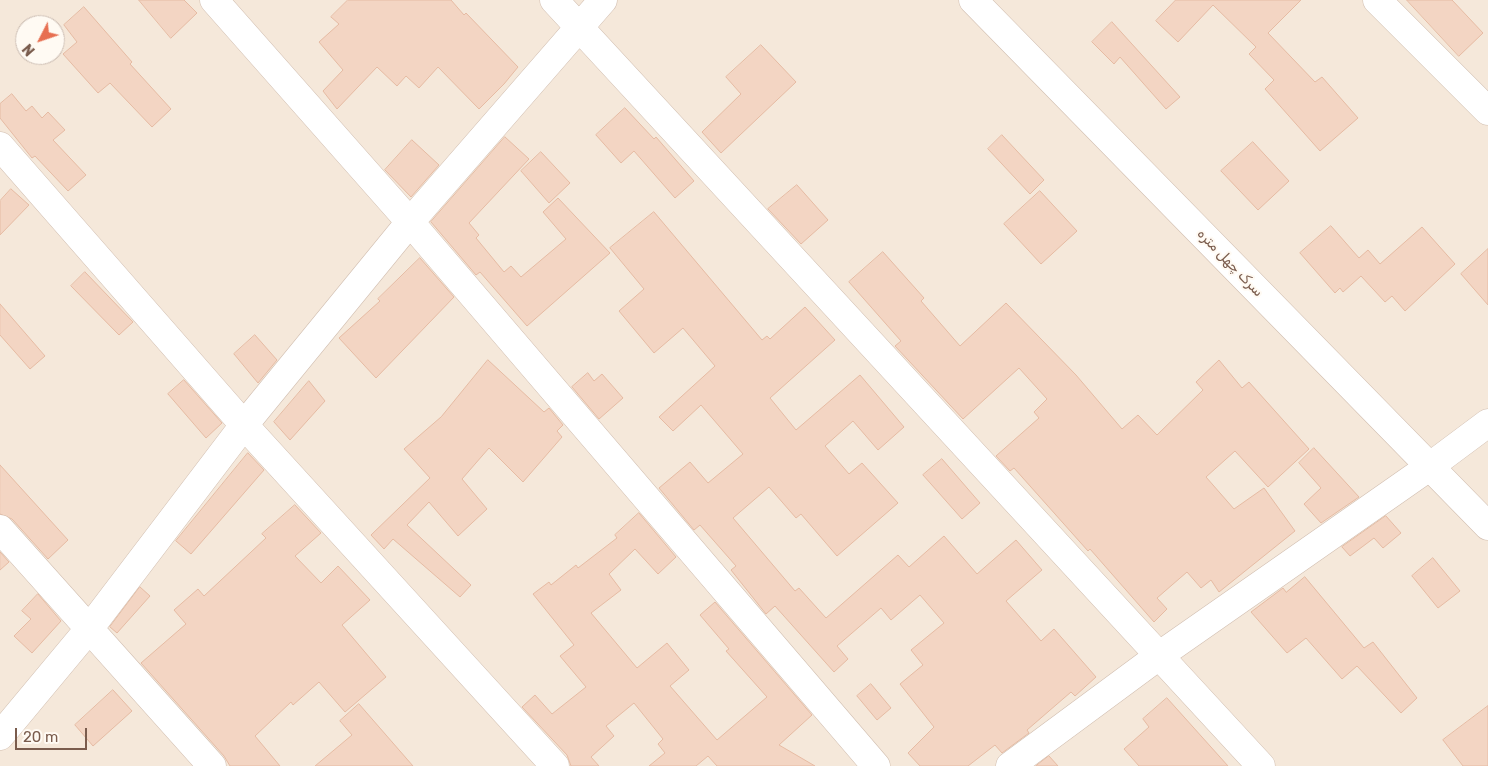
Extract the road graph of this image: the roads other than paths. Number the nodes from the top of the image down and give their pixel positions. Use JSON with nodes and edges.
{"nodes":[{"id":1,"x":214,"y":0,"type":"edge"},
{"id":2,"x":554,"y":0,"type":"edge"},
{"id":3,"x":603,"y":0,"type":"edge"},
{"id":4,"x":973,"y":0,"type":"edge"},
{"id":5,"x":1377,"y":0,"type":"edge"},
{"id":6,"x":579,"y":28,"type":"junction"},
{"id":7,"x":1488,"y":111,"type":"edge"},
{"id":8,"x":0,"y":146,"type":"edge"},
{"id":9,"x":410,"y":222,"type":"junction"},
{"id":10,"x":1488,"y":423,"type":"edge"},
{"id":11,"x":244,"y":424,"type":"junction"},
{"id":12,"x":1429,"y":467,"type":"junction"},
{"id":13,"x":1488,"y":526,"type":"edge"},
{"id":14,"x":0,"y":529,"type":"edge"},
{"id":15,"x":89,"y":629,"type":"junction"},
{"id":16,"x":1160,"y":656,"type":"junction"},
{"id":17,"x":0,"y":736,"type":"edge"},
{"id":18,"x":212,"y":766,"type":"edge"},
{"id":19,"x":556,"y":766,"type":"edge"},
{"id":20,"x":876,"y":766,"type":"edge"},
{"id":21,"x":1010,"y":766,"type":"edge"},
{"id":22,"x":1261,"y":766,"type":"edge"}],
"edges":[{"from":1,"to":9,"type":"street"},
{"from":2,"to":6,"type":"street"},
{"from":3,"to":6,"type":"street"},
{"from":4,"to":12,"type":"street","name":"سرک چهل متره"},
{"from":5,"to":7,"type":"street"},
{"from":6,"to":9,"type":"street"},
{"from":6,"to":16,"type":"street"},
{"from":8,"to":11,"type":"street"},
{"from":9,"to":11,"type":"street"},
{"from":9,"to":20,"type":"street"},
{"from":10,"to":12,"type":"street"},
{"from":11,"to":15,"type":"street"},
{"from":11,"to":19,"type":"street"},
{"from":12,"to":13,"type":"street","name":"سرک چهل متره"},
{"from":12,"to":16,"type":"street"},
{"from":14,"to":15,"type":"street"},
{"from":15,"to":17,"type":"street"},
{"from":15,"to":18,"type":"street"},
{"from":16,"to":21,"type":"street"},
{"from":16,"to":22,"type":"street"}]}
